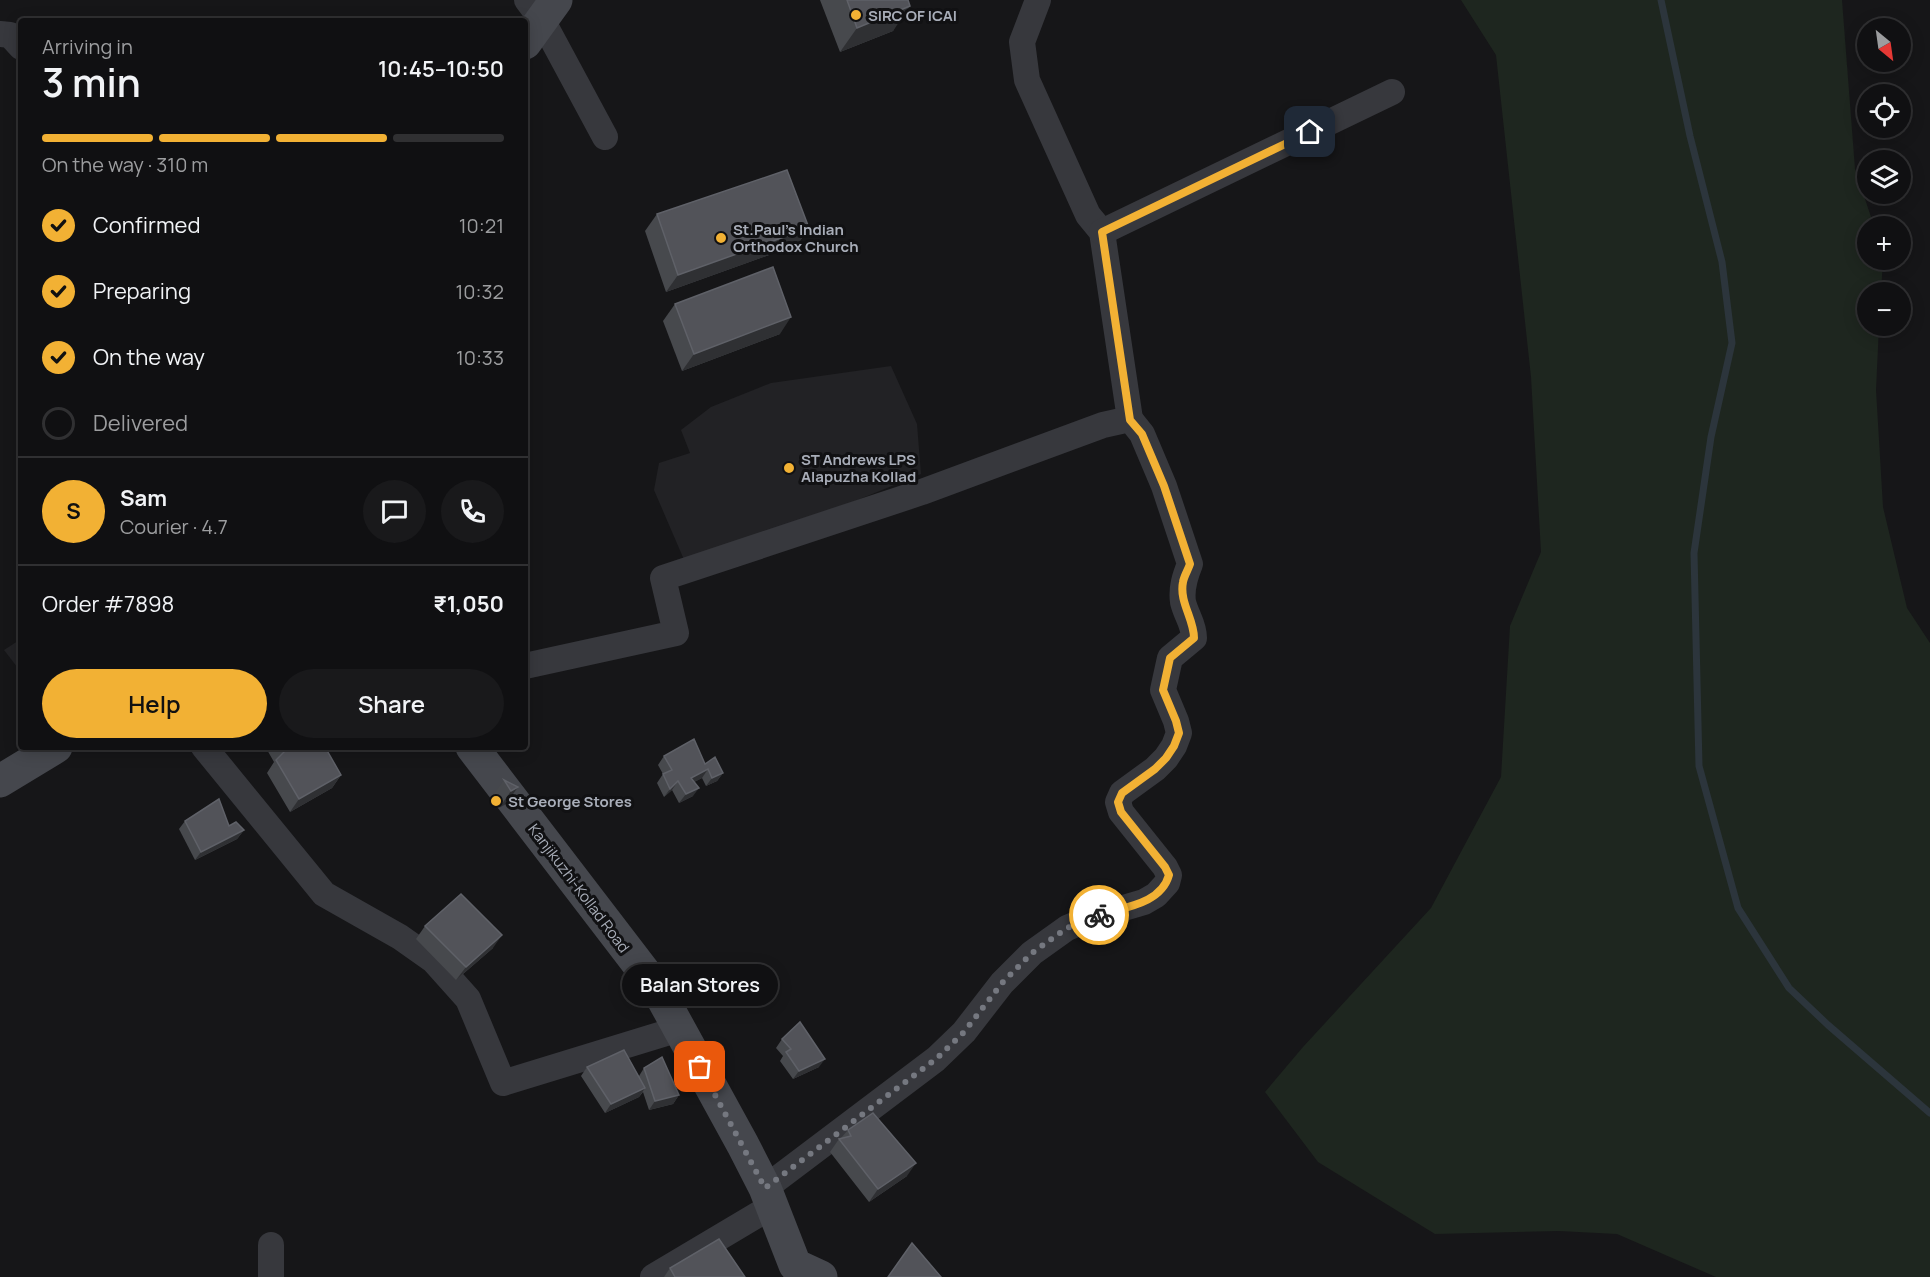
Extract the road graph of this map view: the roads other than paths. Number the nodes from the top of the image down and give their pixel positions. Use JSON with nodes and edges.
{"nodes":[{"id":1,"x":1038,"y":0,"type":"edge"},
{"id":2,"x":538,"y":16,"type":"edge"},
{"id":3,"x":0,"y":33,"type":"edge"},
{"id":4,"x":18,"y":44,"type":"edge"},
{"id":5,"x":1392,"y":92,"type":"dead end"},
{"id":6,"x":605,"y":137,"type":"dead end"},
{"id":7,"x":1102,"y":232,"type":"junction"},
{"id":8,"x":1130,"y":420,"type":"junction"},
{"id":9,"x":528,"y":665,"type":"edge"},
{"id":10,"x":51,"y":750,"type":"edge"},
{"id":11,"x":206,"y":750,"type":"edge"},
{"id":12,"x":474,"y":750,"type":"edge"},
{"id":13,"x":0,"y":781,"type":"edge"},
{"id":14,"x":679,"y":1029,"type":"junction"},
{"id":15,"x":768,"y":1197,"type":"junction"},
{"id":16,"x":271,"y":1245,"type":"dead end"},
{"id":17,"x":271,"y":1277,"type":"edge"},
{"id":18,"x":653,"y":1277,"type":"edge"},
{"id":19,"x":821,"y":1277,"type":"edge"}],
"edges":[{"from":1,"to":7,"type":"street"},
{"from":2,"to":6,"type":"street"},
{"from":3,"to":4,"type":"street"},
{"from":5,"to":7,"type":"street"},
{"from":7,"to":8,"type":"street"},
{"from":8,"to":9,"type":"street"},
{"from":8,"to":15,"type":"street"},
{"from":10,"to":13,"type":"main road"},
{"from":11,"to":14,"type":"street"},
{"from":12,"to":14,"type":"main road","name":"Kanjikuzhi-Kollad Road"},
{"from":14,"to":15,"type":"main road","name":"Kanjikuzhi-Kollad Road"},
{"from":15,"to":18,"type":"street"},
{"from":15,"to":19,"type":"main road","name":"Kanjikuzhi-Kollad Road"},
{"from":16,"to":17,"type":"street"}]}
